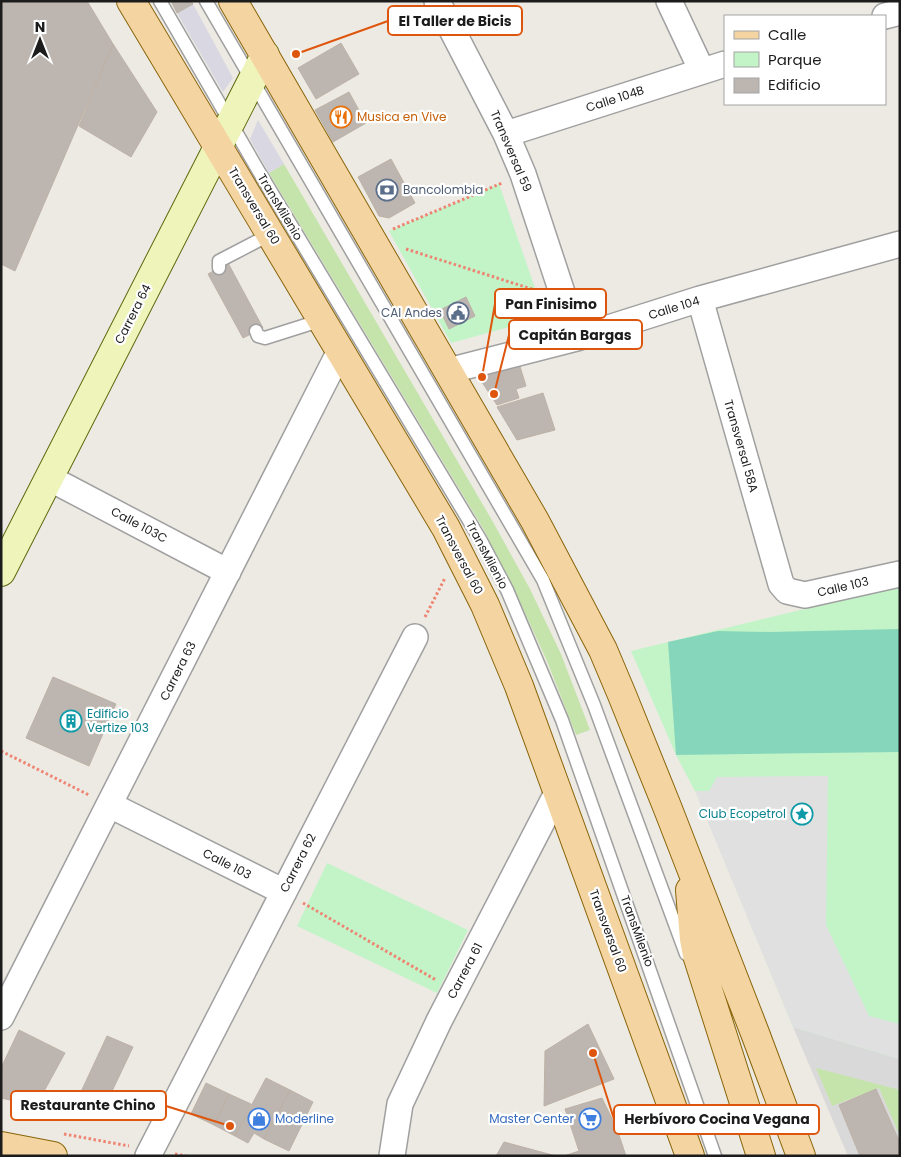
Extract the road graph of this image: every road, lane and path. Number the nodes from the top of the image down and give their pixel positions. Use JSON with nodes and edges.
{"nodes":[{"id":1,"x":130,"y":1,"type":"edge"},
{"id":2,"x":160,"y":1,"type":"edge"},
{"id":3,"x":206,"y":1,"type":"edge"},
{"id":4,"x":233,"y":1,"type":"edge"},
{"id":5,"x":437,"y":1,"type":"edge"},
{"id":6,"x":669,"y":1,"type":"edge"},
{"id":7,"x":900,"y":12,"type":"edge"},
{"id":8,"x":886,"y":16,"type":"edge"},
{"id":9,"x":265,"y":55,"type":"junction"},
{"id":10,"x":713,"y":68,"type":"edge"},
{"id":11,"x":253,"y":80,"type":"junction"},
{"id":12,"x":231,"y":122,"type":"junction"},
{"id":13,"x":506,"y":134,"type":"junction"},
{"id":14,"x":219,"y":146,"type":"junction"},
{"id":15,"x":523,"y":174,"type":"junction"},
{"id":16,"x":388,"y":231,"type":"dead end"},
{"id":17,"x":271,"y":234,"type":"junction"},
{"id":18,"x":403,"y":248,"type":"dead end"},
{"id":19,"x":898,"y":250,"type":"edge"},
{"id":20,"x":219,"y":268,"type":"dead end"},
{"id":21,"x":564,"y":300,"type":"junction"},
{"id":22,"x":700,"y":300,"type":"junction"},
{"id":23,"x":322,"y":320,"type":"junction"},
{"id":24,"x":256,"y":331,"type":"dead end"},
{"id":25,"x":577,"y":338,"type":"junction"},
{"id":26,"x":340,"y":351,"type":"junction"},
{"id":27,"x":448,"y":371,"type":"junction"},
{"id":28,"x":49,"y":478,"type":"junction"},
{"id":29,"x":449,"y":571,"type":"dead end"},
{"id":30,"x":1,"y":572,"type":"edge"},
{"id":31,"x":228,"y":572,"type":"junction"},
{"id":32,"x":900,"y":574,"type":"edge"},
{"id":33,"x":788,"y":591,"type":"joint"},
{"id":34,"x":414,"y":637,"type":"joint"},
{"id":35,"x":1,"y":751,"type":"edge"},
{"id":36,"x":557,"y":793,"type":"junction"},
{"id":37,"x":110,"y":805,"type":"junction"},
{"id":38,"x":684,"y":853,"type":"junction"},
{"id":39,"x":284,"y":892,"type":"junction"},
{"id":40,"x":439,"y":982,"type":"dead end"},
{"id":41,"x":702,"y":986,"type":"junction"},
{"id":42,"x":1,"y":1017,"type":"edge"},
{"id":43,"x":56,"y":1144,"type":"edge"},
{"id":44,"x":1,"y":1146,"type":"edge"},
{"id":45,"x":686,"y":1148,"type":"edge"},
{"id":46,"x":149,"y":1153,"type":"edge"},
{"id":47,"x":186,"y":1156,"type":"edge"},
{"id":48,"x":392,"y":1156,"type":"edge"},
{"id":49,"x":715,"y":1156,"type":"edge"},
{"id":50,"x":753,"y":1156,"type":"edge"},
{"id":51,"x":761,"y":1156,"type":"edge"},
{"id":52,"x":801,"y":1156,"type":"edge"}],
"edges":[{"from":1,"to":14,"type":"main road","name":"Transversal 60"},
{"from":2,"to":12,"type":"lane","name":"TransMilenio"},
{"from":3,"to":11,"type":"lane"},
{"from":4,"to":9,"type":"main road"},
{"from":5,"to":13,"type":"street","name":"Transversal 59"},
{"from":6,"to":10,"type":"street"},
{"from":7,"to":8,"type":"street"},
{"from":9,"to":11,"type":"street","name":"Carrera 64"},
{"from":9,"to":27,"type":"main road"},
{"from":10,"to":13,"type":"street","name":"Calle 104B"},
{"from":11,"to":12,"type":"street","name":"Carrera 64"},
{"from":11,"to":41,"type":"lane"},
{"from":12,"to":14,"type":"street","name":"Carrera 64"},
{"from":12,"to":49,"type":"lane","name":"TransMilenio"},
{"from":13,"to":15,"type":"street","name":"Transversal 59"},
{"from":14,"to":17,"type":"main road","name":"Transversal 60"},
{"from":14,"to":28,"type":"street","name":"Carrera 64"},
{"from":15,"to":16,"type":"path"},
{"from":15,"to":21,"type":"street","name":"Transversal 59"},
{"from":17,"to":20,"type":"lane"},
{"from":17,"to":23,"type":"main road","name":"Transversal 60"},
{"from":18,"to":21,"type":"path"},
{"from":19,"to":22,"type":"street","name":"Calle 104"},
{"from":21,"to":25,"type":"street","name":"Transversal 59"},
{"from":22,"to":25,"type":"street","name":"Calle 104"},
{"from":22,"to":33,"type":"street","name":"Transversal 58A"},
{"from":23,"to":24,"type":"lane"},
{"from":23,"to":26,"type":"main road","name":"Transversal 60"},
{"from":25,"to":27,"type":"street","name":"Calle 104"},
{"from":26,"to":31,"type":"street","name":"Carrera 63"},
{"from":26,"to":36,"type":"main road","name":"Transversal 60"},
{"from":27,"to":38,"type":"main road"},
{"from":28,"to":30,"type":"street","name":"Carrera 64"},
{"from":28,"to":31,"type":"street","name":"Calle 103C"},
{"from":29,"to":34,"type":"path"},
{"from":31,"to":37,"type":"street","name":"Carrera 63"},
{"from":32,"to":33,"type":"street","name":"Calle 103"},
{"from":34,"to":39,"type":"street","name":"Carrera 62"},
{"from":35,"to":37,"type":"path"},
{"from":36,"to":45,"type":"main road","name":"Transversal 60"},
{"from":36,"to":48,"type":"street","name":"Carrera 61"},
{"from":37,"to":39,"type":"street","name":"Calle 103"},
{"from":37,"to":42,"type":"street","name":"Carrera 63"},
{"from":38,"to":41,"type":"main road"},
{"from":38,"to":52,"type":"main road"},
{"from":39,"to":40,"type":"path"},
{"from":39,"to":46,"type":"street","name":"Carrera 62"},
{"from":41,"to":50,"type":"lane"},
{"from":41,"to":51,"type":"main road"},
{"from":43,"to":44,"type":"main road"},
{"from":43,"to":46,"type":"path"},
{"from":46,"to":47,"type":"path"}]}
